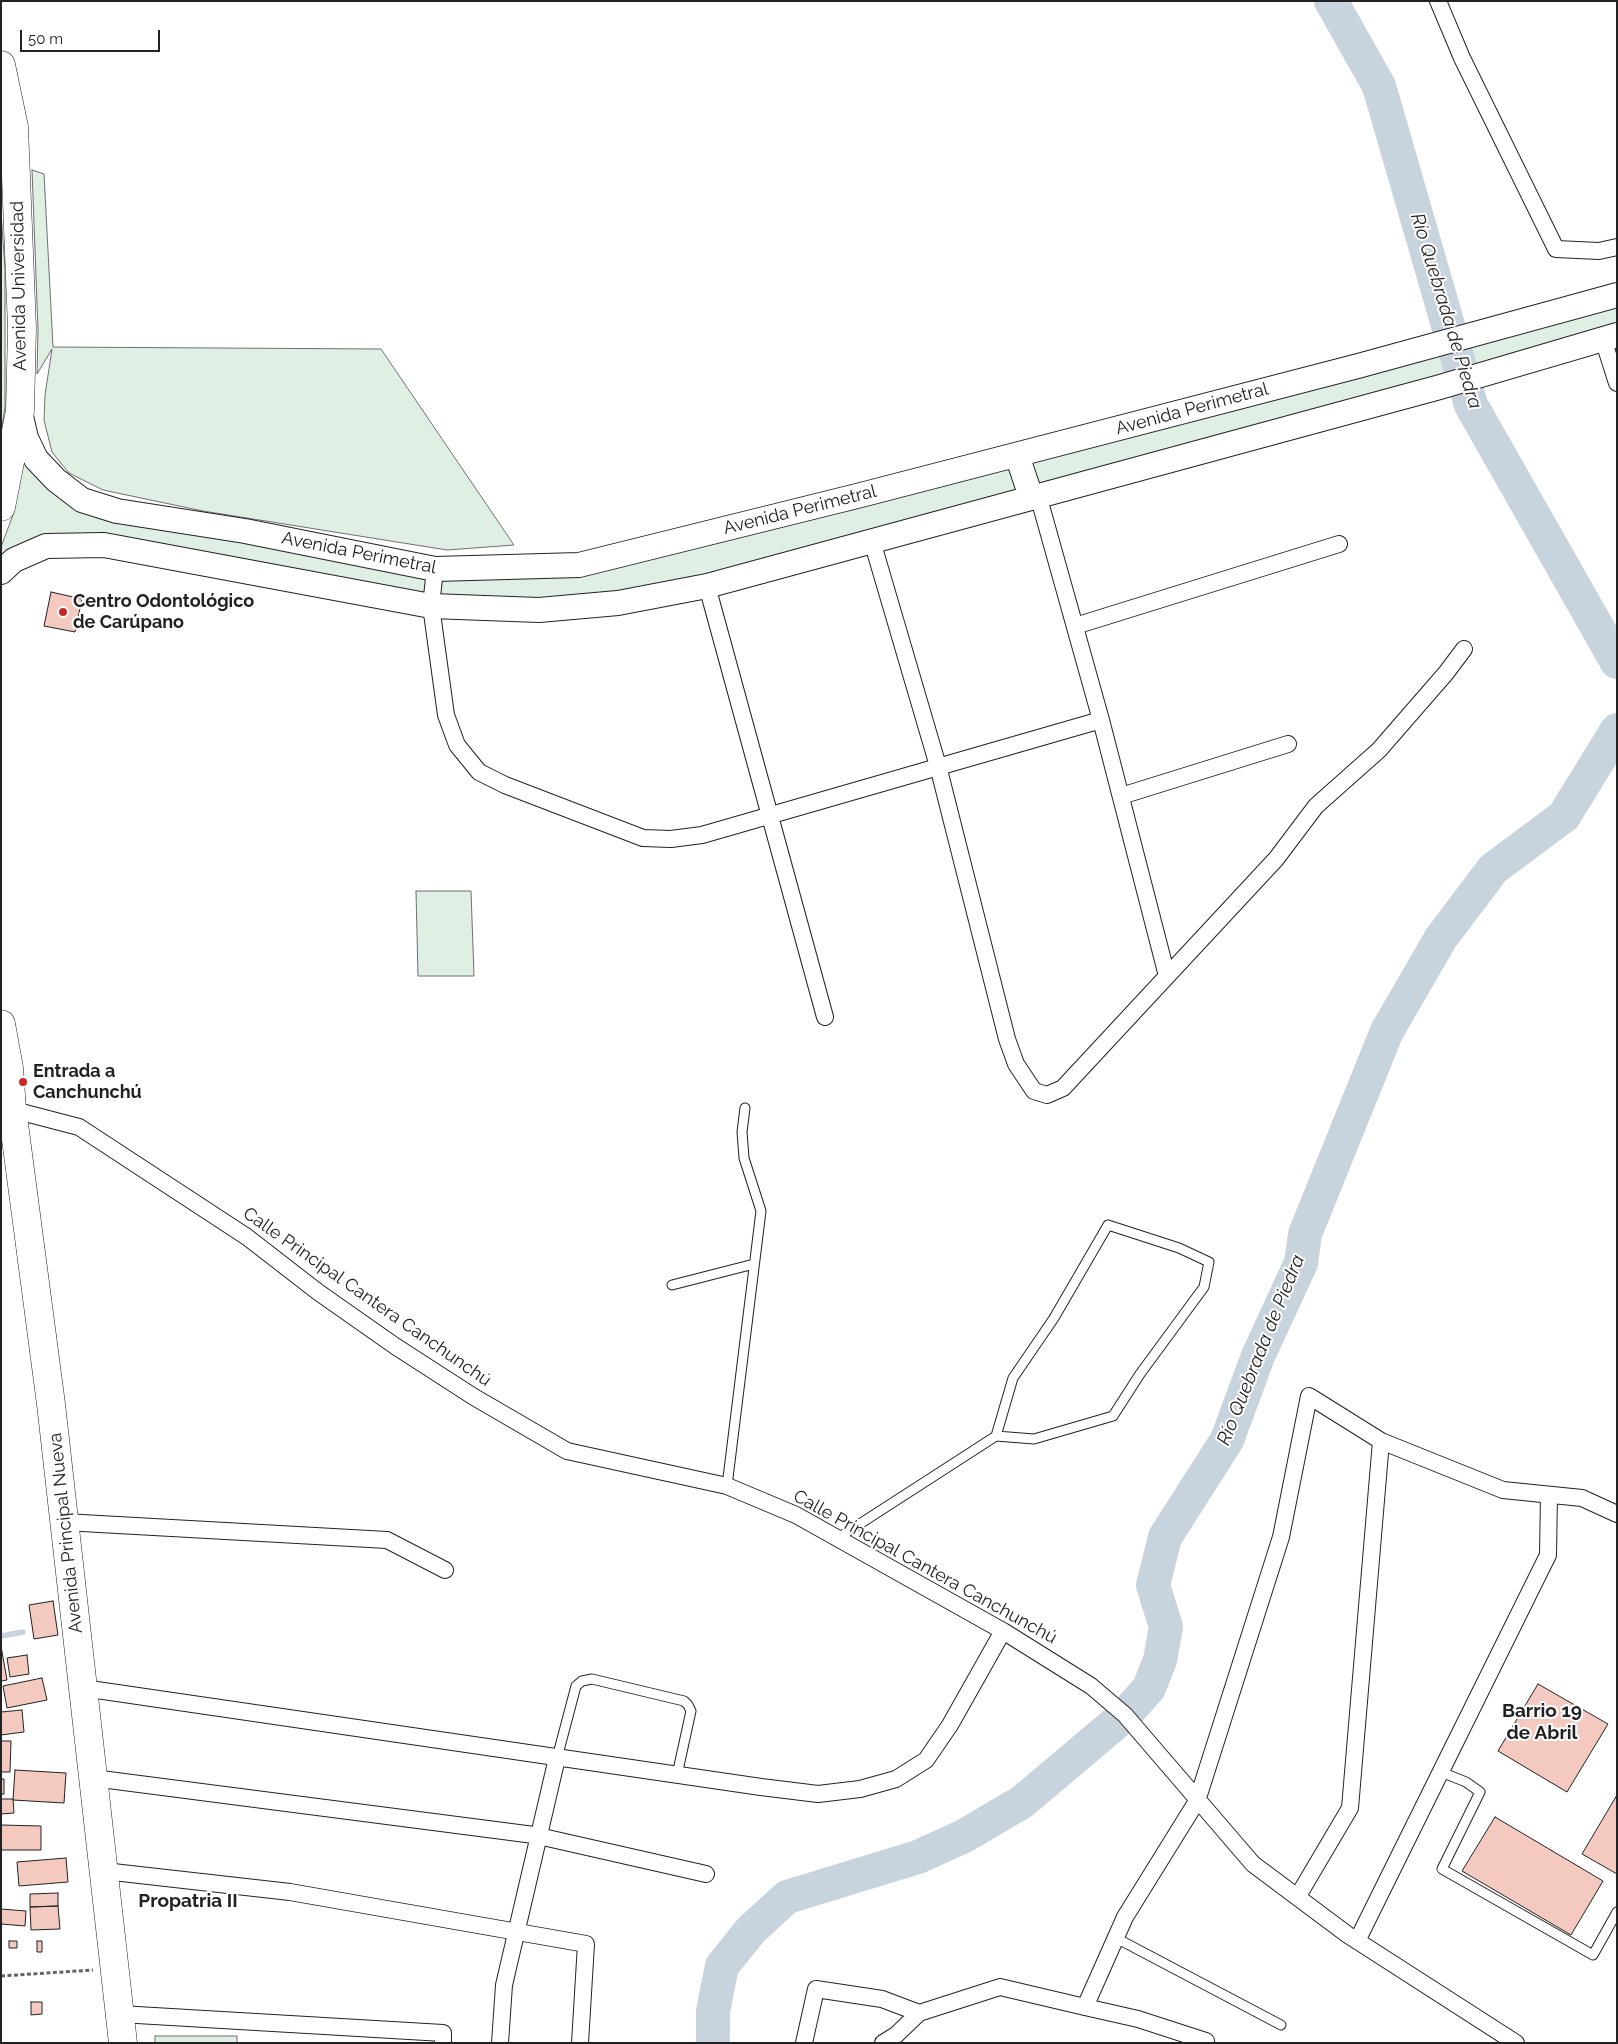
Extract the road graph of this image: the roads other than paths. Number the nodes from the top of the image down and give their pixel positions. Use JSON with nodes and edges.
{"nodes":[{"id":1,"x":1438,"y":1,"type":"edge"},
{"id":2,"x":1,"y":65,"type":"edge"},
{"id":3,"x":9,"y":146,"type":"edge"},
{"id":4,"x":1617,"y":247,"type":"edge"},
{"id":5,"x":1617,"y":295,"type":"edge"},
{"id":6,"x":1610,"y":337,"type":"edge"},
{"id":7,"x":1617,"y":383,"type":"edge"},
{"id":8,"x":20,"y":411,"type":"junction"},
{"id":9,"x":1017,"y":455,"type":"junction"},
{"id":10,"x":1034,"y":496,"type":"junction"},
{"id":11,"x":1,"y":507,"type":"edge"},
{"id":12,"x":872,"y":541,"type":"junction"},
{"id":13,"x":1339,"y":544,"type":"dead end"},
{"id":14,"x":435,"y":569,"type":"junction"},
{"id":15,"x":1,"y":572,"type":"edge"},
{"id":16,"x":707,"y":586,"type":"junction"},
{"id":17,"x":431,"y":606,"type":"junction"},
{"id":18,"x":1075,"y":626,"type":"junction"},
{"id":19,"x":1464,"y":649,"type":"dead end"},
{"id":20,"x":1101,"y":720,"type":"junction"},
{"id":21,"x":1288,"y":744,"type":"dead end"},
{"id":22,"x":938,"y":766,"type":"junction"},
{"id":23,"x":1121,"y":796,"type":"junction"},
{"id":24,"x":769,"y":815,"type":"junction"},
{"id":25,"x":1167,"y":976,"type":"junction"},
{"id":26,"x":825,"y":1017,"type":"dead end"},
{"id":27,"x":1,"y":1024,"type":"edge"},
{"id":28,"x":7,"y":1108,"type":"edge"},
{"id":29,"x":745,"y":1108,"type":"dead end"},
{"id":30,"x":754,"y":1264,"type":"junction"},
{"id":31,"x":672,"y":1285,"type":"dead end"},
{"id":32,"x":996,"y":1436,"type":"junction"},
{"id":33,"x":1381,"y":1441,"type":"junction"},
{"id":34,"x":727,"y":1486,"type":"junction"},
{"id":35,"x":1549,"y":1495,"type":"junction"},
{"id":36,"x":1617,"y":1514,"type":"edge"},
{"id":37,"x":64,"y":1522,"type":"junction"},
{"id":38,"x":838,"y":1538,"type":"junction"},
{"id":39,"x":445,"y":1570,"type":"dead end"},
{"id":40,"x":1003,"y":1631,"type":"junction"},
{"id":41,"x":83,"y":1688,"type":"junction"},
{"id":42,"x":557,"y":1758,"type":"junction"},
{"id":43,"x":1441,"y":1772,"type":"junction"},
{"id":44,"x":677,"y":1775,"type":"junction"},
{"id":45,"x":94,"y":1778,"type":"junction"},
{"id":46,"x":1197,"y":1801,"type":"junction"},
{"id":47,"x":539,"y":1836,"type":"junction"},
{"id":48,"x":104,"y":1871,"type":"junction"},
{"id":49,"x":706,"y":1874,"type":"dead end"},
{"id":50,"x":1298,"y":1896,"type":"junction"},
{"id":51,"x":1617,"y":1912,"type":"edge"},
{"id":52,"x":516,"y":1932,"type":"junction"},
{"id":53,"x":1116,"y":1938,"type":"junction"},
{"id":54,"x":1357,"y":1941,"type":"junction"},
{"id":55,"x":1085,"y":2007,"type":"junction"},
{"id":56,"x":919,"y":2013,"type":"junction"},
{"id":57,"x":120,"y":2014,"type":"junction"},
{"id":58,"x":1281,"y":2024,"type":"dead end"},
{"id":59,"x":1206,"y":2041,"type":"dead end"},
{"id":60,"x":123,"y":2043,"type":"edge"},
{"id":61,"x":443,"y":2043,"type":"edge"},
{"id":62,"x":500,"y":2043,"type":"edge"},
{"id":63,"x":580,"y":2043,"type":"edge"},
{"id":64,"x":804,"y":2043,"type":"edge"},
{"id":65,"x":883,"y":2043,"type":"edge"},
{"id":66,"x":1516,"y":2043,"type":"edge"}],
"edges":[{"from":1,"to":4,"type":"street"},
{"from":2,"to":3,"type":"highway","name":"Avenida Universidad"},
{"from":3,"to":8,"type":"highway","name":"Avenida Universidad"},
{"from":5,"to":9,"type":"main road","name":"Avenida Perimetral"},
{"from":6,"to":7,"type":"street"},
{"from":6,"to":10,"type":"main road"},
{"from":8,"to":11,"type":"highway","name":"Avenida Universidad"},
{"from":8,"to":14,"type":"main road","name":"Avenida Perimetral"},
{"from":9,"to":10,"type":"main road"},
{"from":9,"to":14,"type":"main road","name":"Avenida Perimetral"},
{"from":10,"to":12,"type":"main road"},
{"from":10,"to":18,"type":"street"},
{"from":12,"to":16,"type":"main road"},
{"from":12,"to":22,"type":"street"},
{"from":13,"to":18,"type":"street"},
{"from":14,"to":17,"type":"street"},
{"from":15,"to":17,"type":"main road"},
{"from":16,"to":17,"type":"main road"},
{"from":16,"to":24,"type":"street"},
{"from":17,"to":24,"type":"street"},
{"from":18,"to":20,"type":"street"},
{"from":19,"to":25,"type":"street"},
{"from":20,"to":22,"type":"street"},
{"from":20,"to":23,"type":"street"},
{"from":21,"to":23,"type":"street"},
{"from":22,"to":24,"type":"street"},
{"from":22,"to":25,"type":"street"},
{"from":23,"to":25,"type":"street"},
{"from":24,"to":26,"type":"street"},
{"from":27,"to":28,"type":"highway","name":"Avenida Principal Nueva"},
{"from":28,"to":34,"type":"street","name":"Calle Principal Cantera Canchunchú"},
{"from":28,"to":37,"type":"highway","name":"Avenida Principal Nueva"},
{"from":29,"to":30,"type":"lane"},
{"from":30,"to":31,"type":"lane"},
{"from":30,"to":34,"type":"lane"},
{"from":32,"to":32,"type":"lane"},
{"from":32,"to":38,"type":"lane"},
{"from":33,"to":35,"type":"street"},
{"from":33,"to":46,"type":"street"},
{"from":33,"to":50,"type":"street"},
{"from":34,"to":38,"type":"street","name":"Calle Principal Cantera Canchunchú"},
{"from":35,"to":36,"type":"street"},
{"from":35,"to":43,"type":"street"},
{"from":37,"to":39,"type":"street"},
{"from":37,"to":41,"type":"highway","name":"Avenida Principal Nueva"},
{"from":38,"to":40,"type":"street","name":"Calle Principal Cantera Canchunchú"},
{"from":40,"to":44,"type":"street"},
{"from":40,"to":46,"type":"street","name":"Calle Principal Cantera Canchunchú"},
{"from":41,"to":42,"type":"street"},
{"from":41,"to":45,"type":"highway","name":"Avenida Principal Nueva"},
{"from":42,"to":44,"type":"street"},
{"from":42,"to":44,"type":"lane"},
{"from":42,"to":47,"type":"street"},
{"from":43,"to":51,"type":"lane"},
{"from":43,"to":54,"type":"street"},
{"from":45,"to":47,"type":"street"},
{"from":45,"to":48,"type":"highway","name":"Avenida Principal Nueva"},
{"from":46,"to":50,"type":"street","name":"Calle Principal Cantera Canchunchú"},
{"from":46,"to":53,"type":"street"},
{"from":47,"to":49,"type":"street"},
{"from":47,"to":52,"type":"street"},
{"from":48,"to":52,"type":"street"},
{"from":48,"to":57,"type":"highway","name":"Avenida Principal Nueva"},
{"from":50,"to":54,"type":"street","name":"Calle Principal Cantera Canchunchú"},
{"from":52,"to":62,"type":"street"},
{"from":52,"to":63,"type":"street"},
{"from":53,"to":55,"type":"street"},
{"from":53,"to":58,"type":"lane"},
{"from":54,"to":66,"type":"street","name":"Calle Principal Cantera Canchunchú"},
{"from":55,"to":56,"type":"street"},
{"from":55,"to":59,"type":"street"},
{"from":56,"to":64,"type":"street"},
{"from":56,"to":65,"type":"street"},
{"from":57,"to":60,"type":"highway","name":"Avenida Principal Nueva"},
{"from":57,"to":61,"type":"street"}]}
